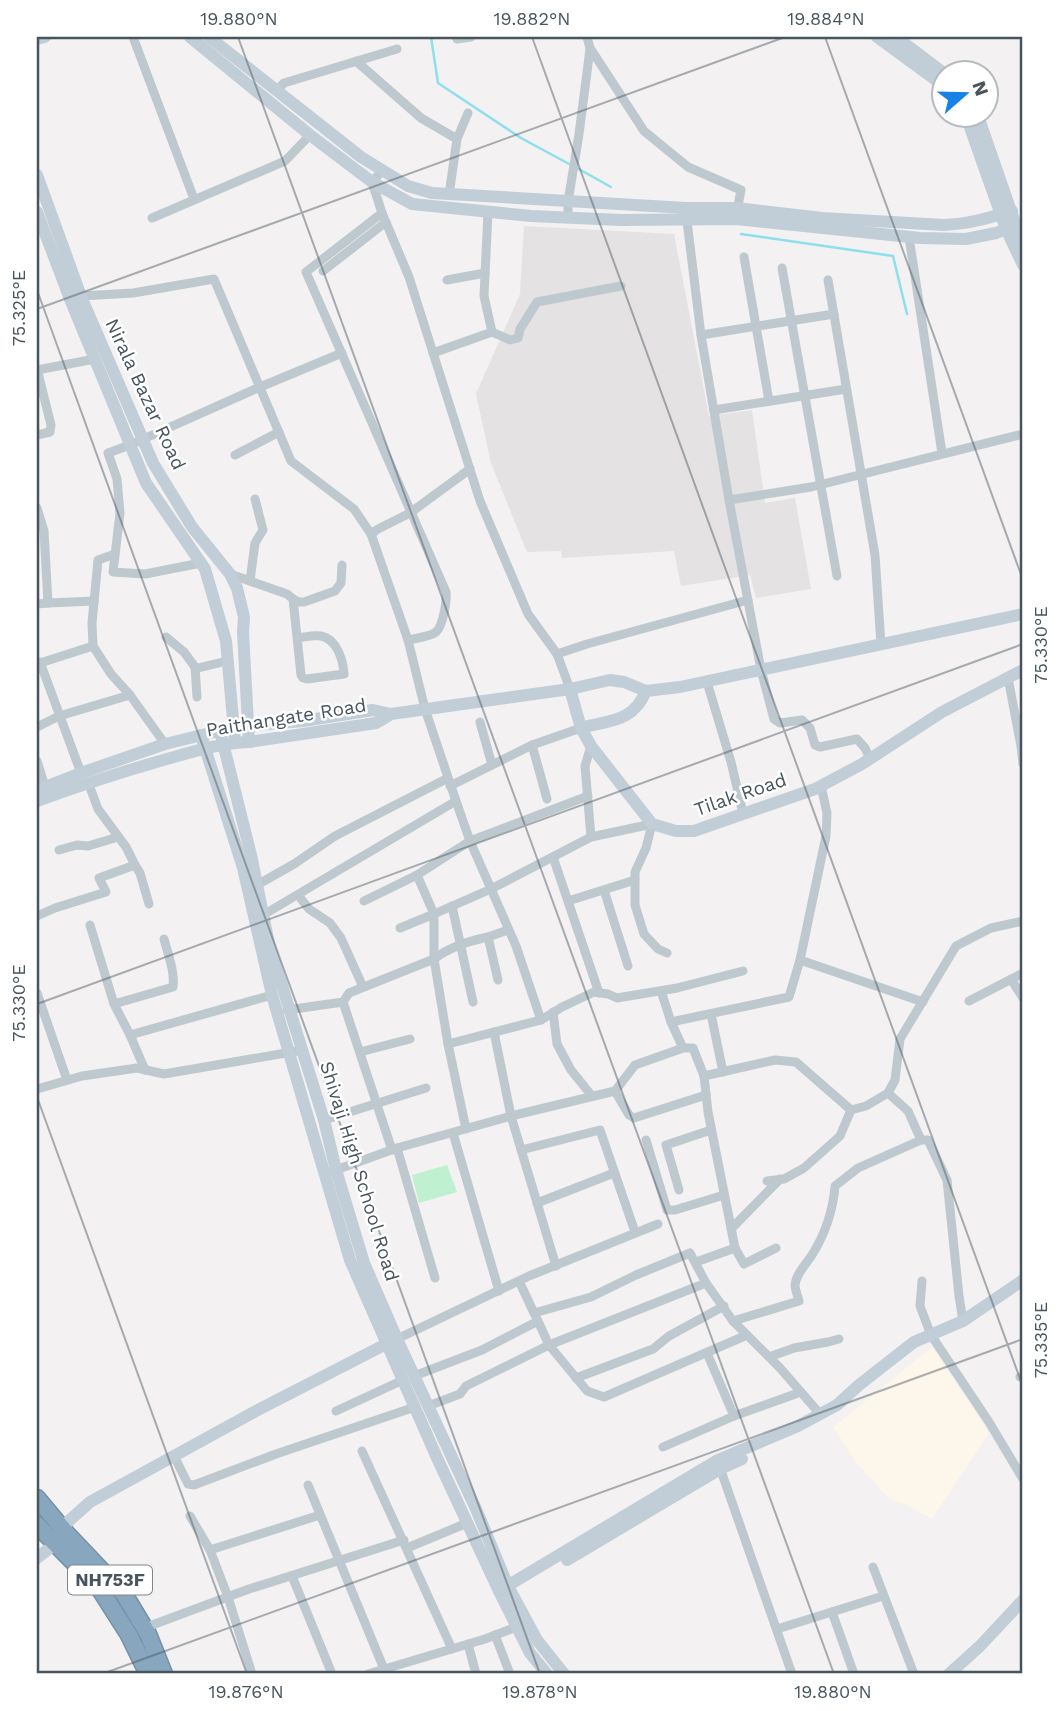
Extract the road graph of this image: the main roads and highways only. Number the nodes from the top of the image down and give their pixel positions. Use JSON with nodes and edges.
{"nodes":[{"id":1,"x":37,"y":1498,"type":"edge"},
{"id":2,"x":38,"y":1530,"type":"edge"},
{"id":3,"x":148,"y":1674,"type":"edge"},
{"id":4,"x":164,"y":1674,"type":"edge"}],
"edges":[{"from":1,"to":4,"type":"highway","number":"NH753F"},
{"from":2,"to":3,"type":"highway","number":"NH753F"}]}
